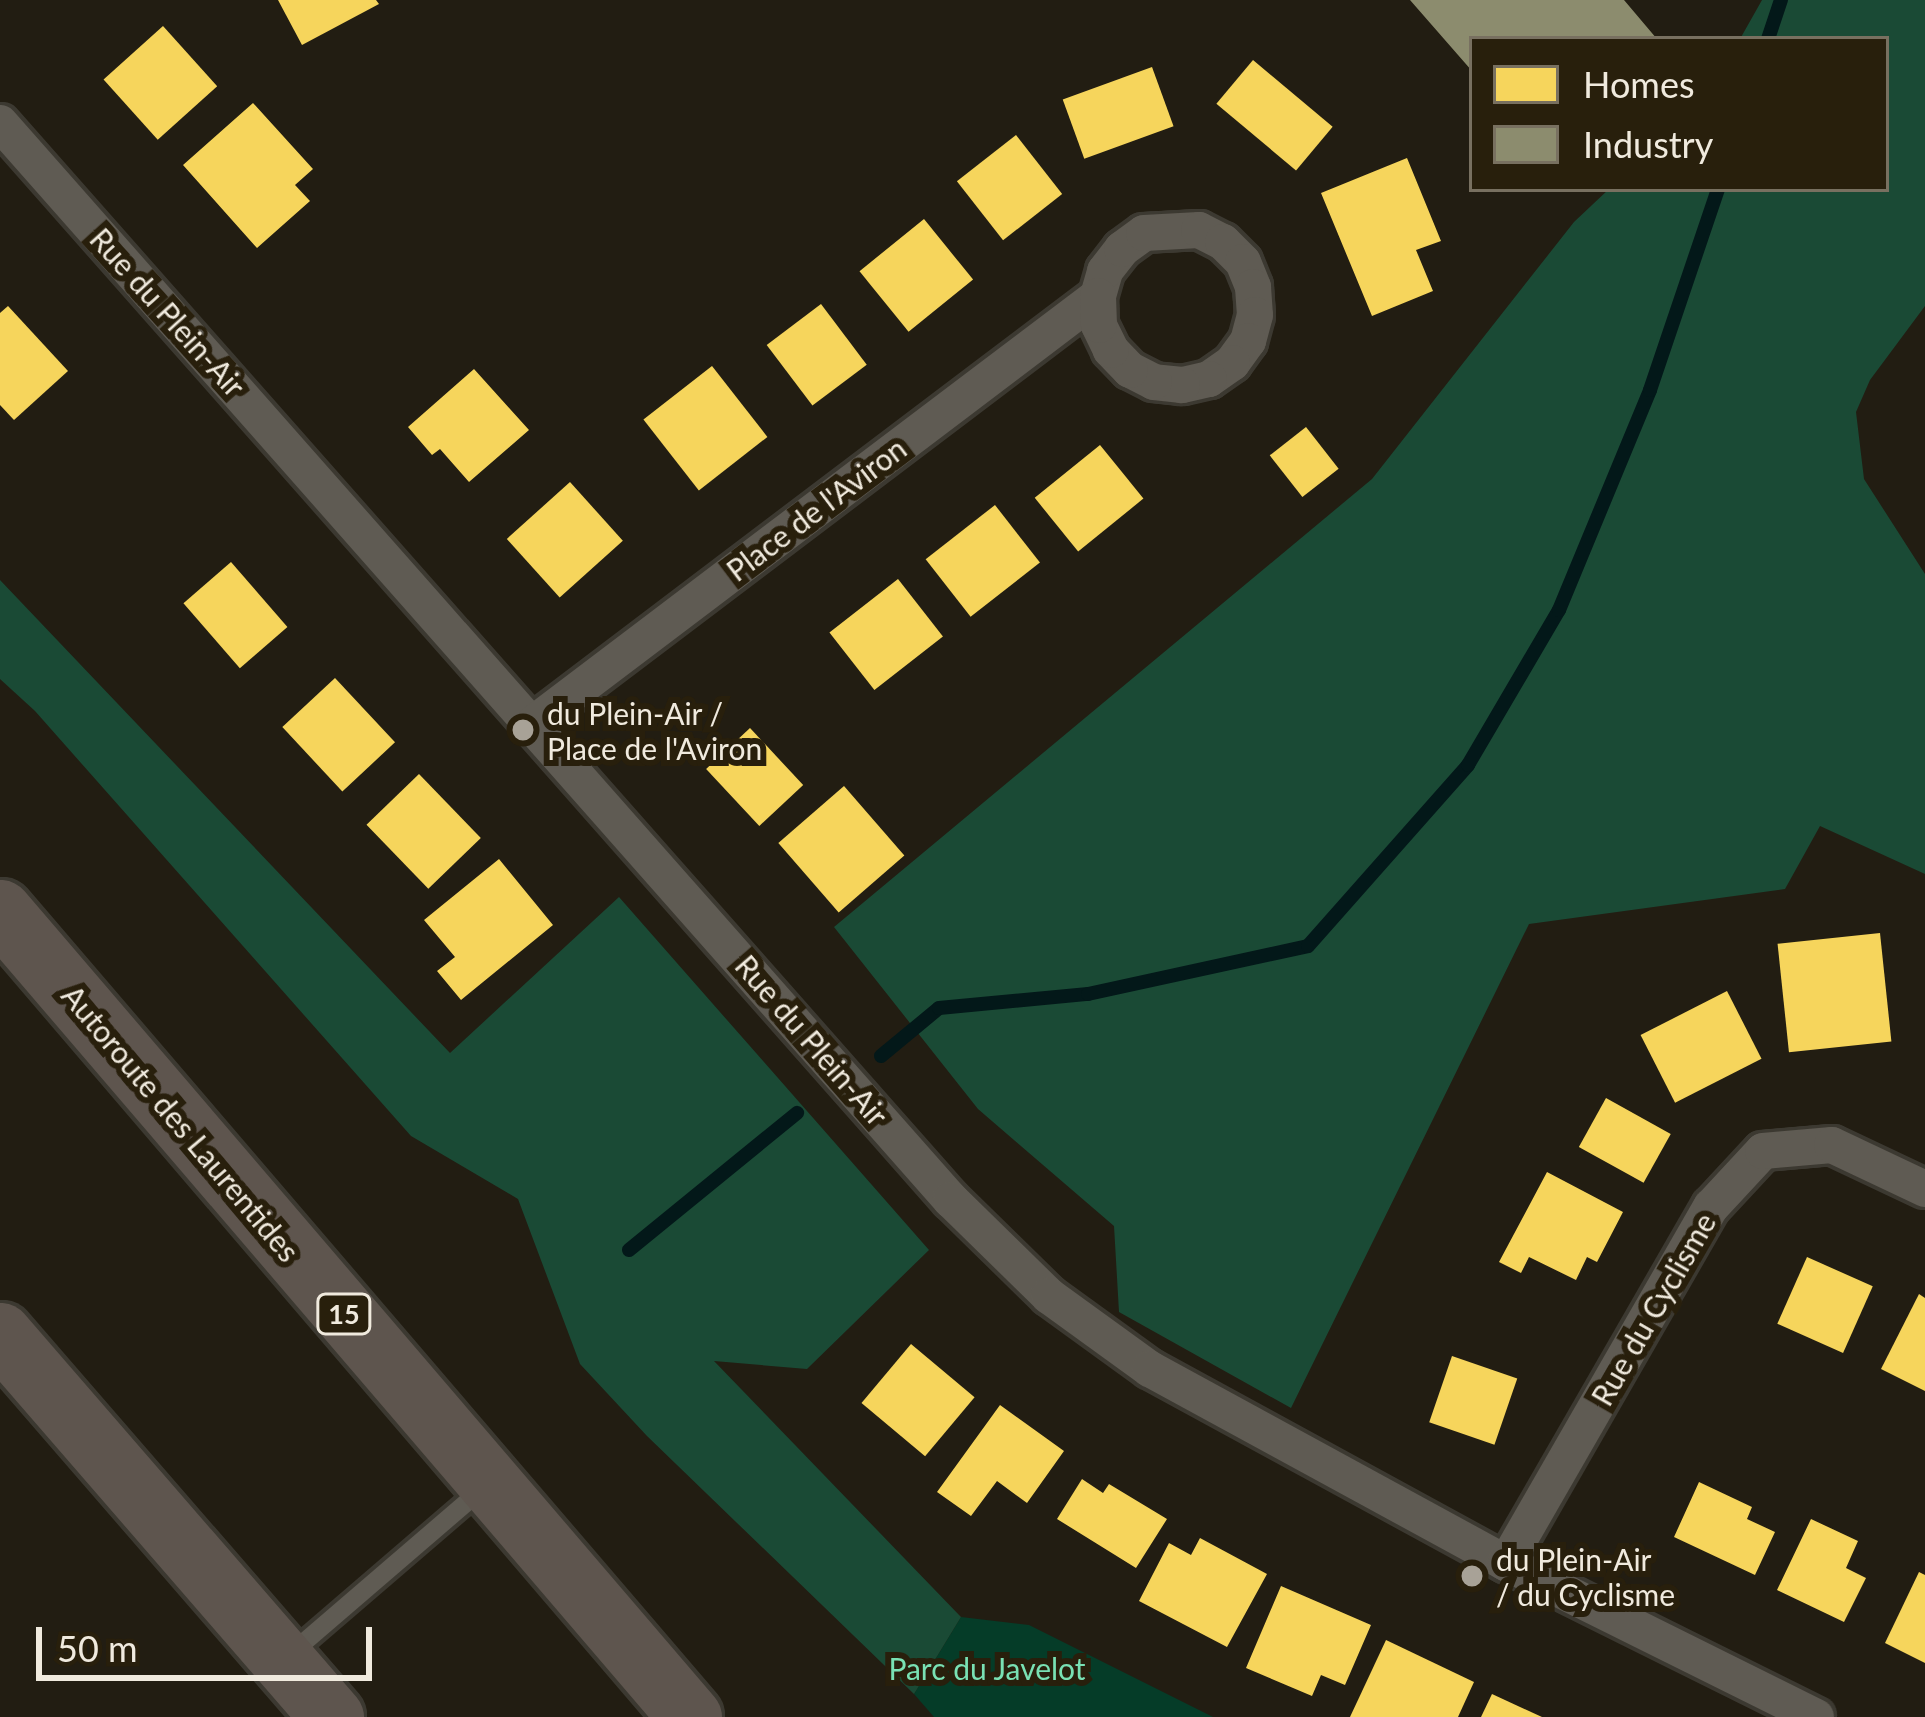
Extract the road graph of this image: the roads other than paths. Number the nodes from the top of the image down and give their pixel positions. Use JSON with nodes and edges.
{"nodes":[{"id":1,"x":0,"y":123,"type":"edge"},
{"id":2,"x":1097,"y":296,"type":"junction"},
{"id":3,"x":534,"y":723,"type":"junction"},
{"id":4,"x":0,"y":910,"type":"edge"},
{"id":5,"x":1925,"y":1189,"type":"edge"},
{"id":6,"x":0,"y":1334,"type":"edge"},
{"id":7,"x":489,"y":1483,"type":"junction"},
{"id":8,"x":1506,"y":1563,"type":"junction"},
{"id":9,"x":283,"y":1660,"type":"junction"},
{"id":10,"x":332,"y":1717,"type":"edge"},
{"id":11,"x":690,"y":1717,"type":"edge"},
{"id":12,"x":1816,"y":1717,"type":"edge"}],
"edges":[{"from":1,"to":3,"type":"street","name":"Rue du Plein-Air"},
{"from":2,"to":2,"type":"street","name":"Place de l'Aviron"},
{"from":2,"to":3,"type":"street","name":"Place de l'Aviron"},
{"from":3,"to":8,"type":"street","name":"Rue du Plein-Air"},
{"from":4,"to":7,"type":"highway","name":"Autoroute des Laurentides","number":"15"},
{"from":5,"to":8,"type":"street","name":"Rue du Cyclisme"},
{"from":6,"to":9,"type":"highway"},
{"from":7,"to":9,"type":"lane"},
{"from":7,"to":11,"type":"highway","name":"Autoroute des Laurentides","number":"15"},
{"from":8,"to":12,"type":"street","name":"Rue du Plein-Air"},
{"from":9,"to":10,"type":"highway"}]}
